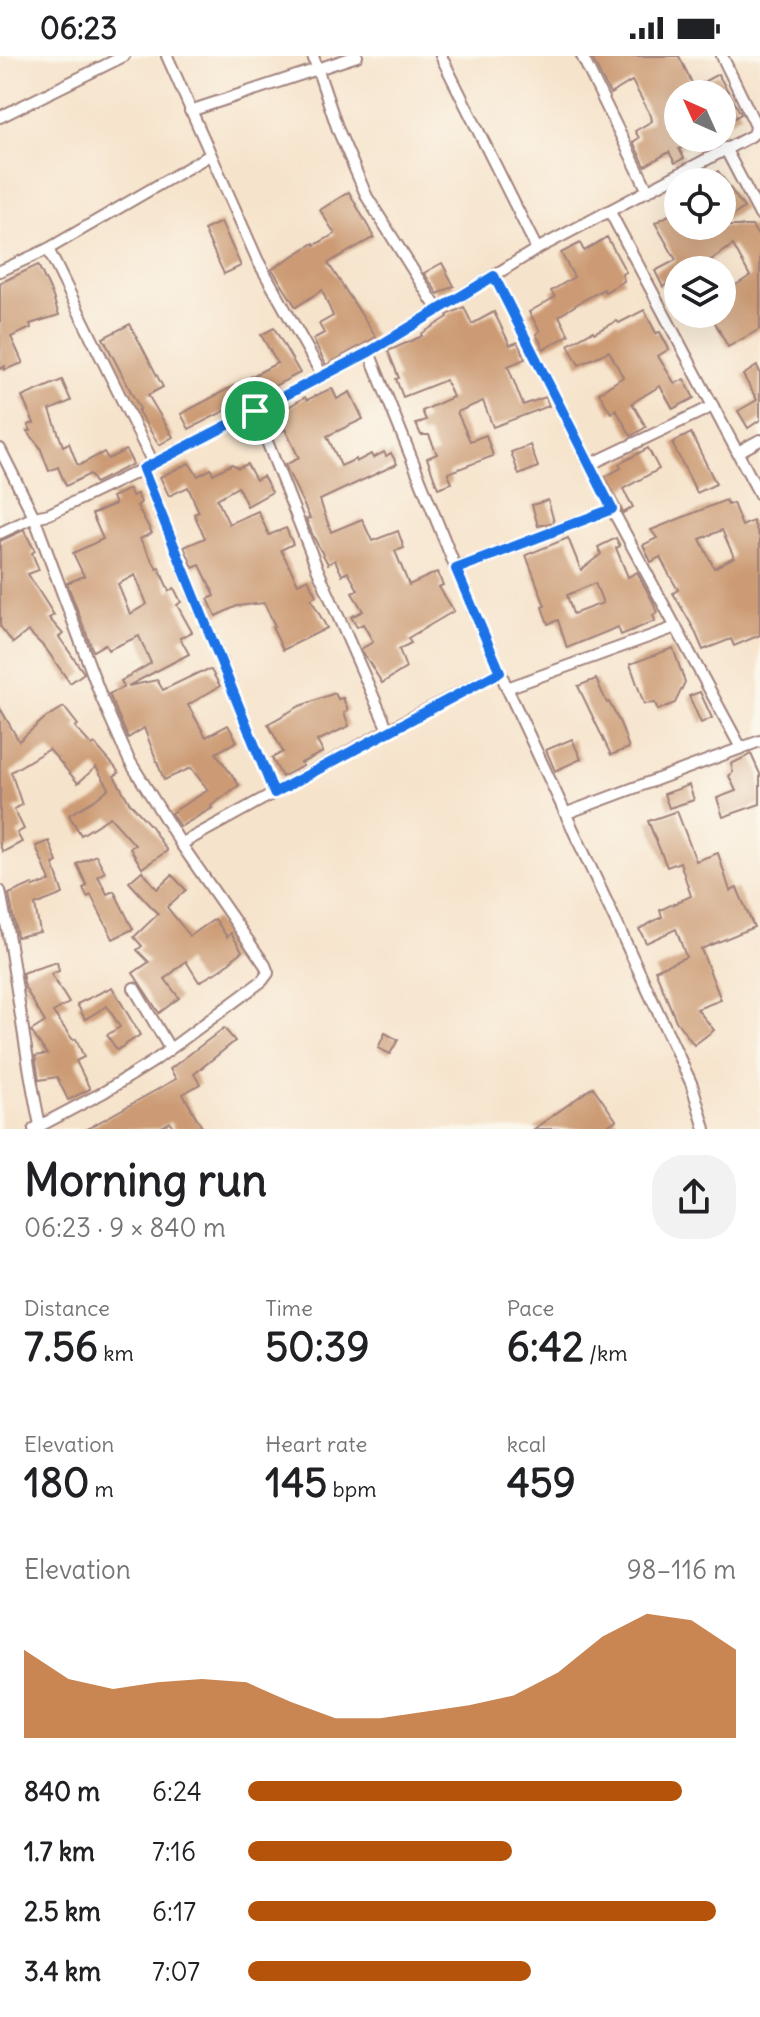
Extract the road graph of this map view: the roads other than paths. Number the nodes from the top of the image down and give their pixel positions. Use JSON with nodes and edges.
{"nodes":[{"id":1,"x":124,"y":56,"type":"edge"},
{"id":2,"x":167,"y":56,"type":"edge"},
{"id":3,"x":313,"y":56,"type":"edge"},
{"id":4,"x":357,"y":56,"type":"edge"},
{"id":5,"x":441,"y":56,"type":"edge"},
{"id":6,"x":582,"y":56,"type":"edge"},
{"id":7,"x":722,"y":56,"type":"edge"},
{"id":8,"x":318,"y":69,"type":"junction"},
{"id":9,"x":734,"y":80,"type":"edge"},
{"id":10,"x":736,"y":85,"type":"edge"},
{"id":11,"x":190,"y":111,"type":"junction"},
{"id":12,"x":0,"y":117,"type":"edge"},
{"id":13,"x":736,"y":143,"type":"edge"},
{"id":14,"x":718,"y":152,"type":"edge"},
{"id":15,"x":727,"y":152,"type":"edge"},
{"id":16,"x":210,"y":155,"type":"junction"},
{"id":17,"x":648,"y":191,"type":"junction"},
{"id":18,"x":610,"y":212,"type":"junction"},
{"id":19,"x":760,"y":215,"type":"edge"},
{"id":20,"x":48,"y":249,"type":"junction"},
{"id":21,"x":537,"y":249,"type":"junction"},
{"id":22,"x":0,"y":271,"type":"edge"},
{"id":23,"x":494,"y":276,"type":"junction"},
{"id":24,"x":438,"y":310,"type":"junction"},
{"id":25,"x":369,"y":352,"type":"junction"},
{"id":26,"x":322,"y":375,"type":"junction"},
{"id":27,"x":713,"y":406,"type":"junction"},
{"id":28,"x":255,"y":411,"type":"junction"},
{"id":29,"x":760,"y":440,"type":"edge"},
{"id":30,"x":0,"y":449,"type":"edge"},
{"id":31,"x":738,"y":452,"type":"junction"},
{"id":32,"x":591,"y":464,"type":"junction"},
{"id":33,"x":148,"y":466,"type":"junction"},
{"id":34,"x":760,"y":495,"type":"edge"},
{"id":35,"x":612,"y":509,"type":"junction"},
{"id":36,"x":34,"y":517,"type":"junction"},
{"id":37,"x":0,"y":533,"type":"edge"},
{"id":38,"x":456,"y":569,"type":"junction"},
{"id":39,"x":676,"y":627,"type":"junction"},
{"id":40,"x":500,"y":672,"type":"junction"},
{"id":41,"x":507,"y":688,"type":"junction"},
{"id":42,"x":388,"y":730,"type":"junction"},
{"id":43,"x":760,"y":741,"type":"edge"},
{"id":44,"x":741,"y":748,"type":"junction"},
{"id":45,"x":274,"y":793,"type":"junction"},
{"id":46,"x":567,"y":813,"type":"junction"},
{"id":47,"x":181,"y":844,"type":"junction"},
{"id":48,"x":0,"y":891,"type":"edge"},
{"id":49,"x":134,"y":988,"type":"dead end"},
{"id":50,"x":170,"y":1049,"type":"junction"},
{"id":51,"x":37,"y":1127,"type":"edge"},
{"id":52,"x":705,"y":1129,"type":"edge"}],
"edges":[{"from":1,"to":12,"type":"street"},
{"from":2,"to":11,"type":"street"},
{"from":3,"to":8,"type":"street"},
{"from":4,"to":8,"type":"street"},
{"from":5,"to":21,"type":"street"},
{"from":6,"to":17,"type":"street"},
{"from":7,"to":9,"type":"street"},
{"from":8,"to":11,"type":"street"},
{"from":8,"to":24,"type":"street"},
{"from":10,"to":13,"type":"street"},
{"from":11,"to":16,"type":"street"},
{"from":14,"to":17,"type":"street"},
{"from":15,"to":19,"type":"street"},
{"from":16,"to":20,"type":"street"},
{"from":16,"to":26,"type":"street"},
{"from":17,"to":18,"type":"street"},
{"from":18,"to":21,"type":"street"},
{"from":18,"to":27,"type":"street"},
{"from":20,"to":22,"type":"street"},
{"from":20,"to":33,"type":"street"},
{"from":21,"to":23,"type":"street"},
{"from":23,"to":24,"type":"street"},
{"from":23,"to":32,"type":"street"},
{"from":24,"to":25,"type":"street"},
{"from":25,"to":26,"type":"street"},
{"from":25,"to":38,"type":"street"},
{"from":26,"to":28,"type":"street"},
{"from":27,"to":31,"type":"street"},
{"from":27,"to":32,"type":"street"},
{"from":28,"to":33,"type":"street"},
{"from":28,"to":42,"type":"street"},
{"from":29,"to":31,"type":"street"},
{"from":30,"to":36,"type":"street"},
{"from":31,"to":34,"type":"street"},
{"from":32,"to":35,"type":"street"},
{"from":33,"to":36,"type":"street"},
{"from":33,"to":45,"type":"street"},
{"from":35,"to":38,"type":"street"},
{"from":35,"to":39,"type":"street"},
{"from":36,"to":37,"type":"street"},
{"from":36,"to":47,"type":"street"},
{"from":38,"to":40,"type":"street"},
{"from":39,"to":41,"type":"street"},
{"from":39,"to":44,"type":"street"},
{"from":40,"to":41,"type":"street"},
{"from":40,"to":42,"type":"street"},
{"from":41,"to":46,"type":"street"},
{"from":42,"to":45,"type":"street"},
{"from":43,"to":44,"type":"street"},
{"from":44,"to":46,"type":"street"},
{"from":45,"to":47,"type":"street"},
{"from":46,"to":52,"type":"street"},
{"from":47,"to":50,"type":"street"},
{"from":48,"to":51,"type":"street"},
{"from":49,"to":50,"type":"street"},
{"from":50,"to":51,"type":"street"}]}
